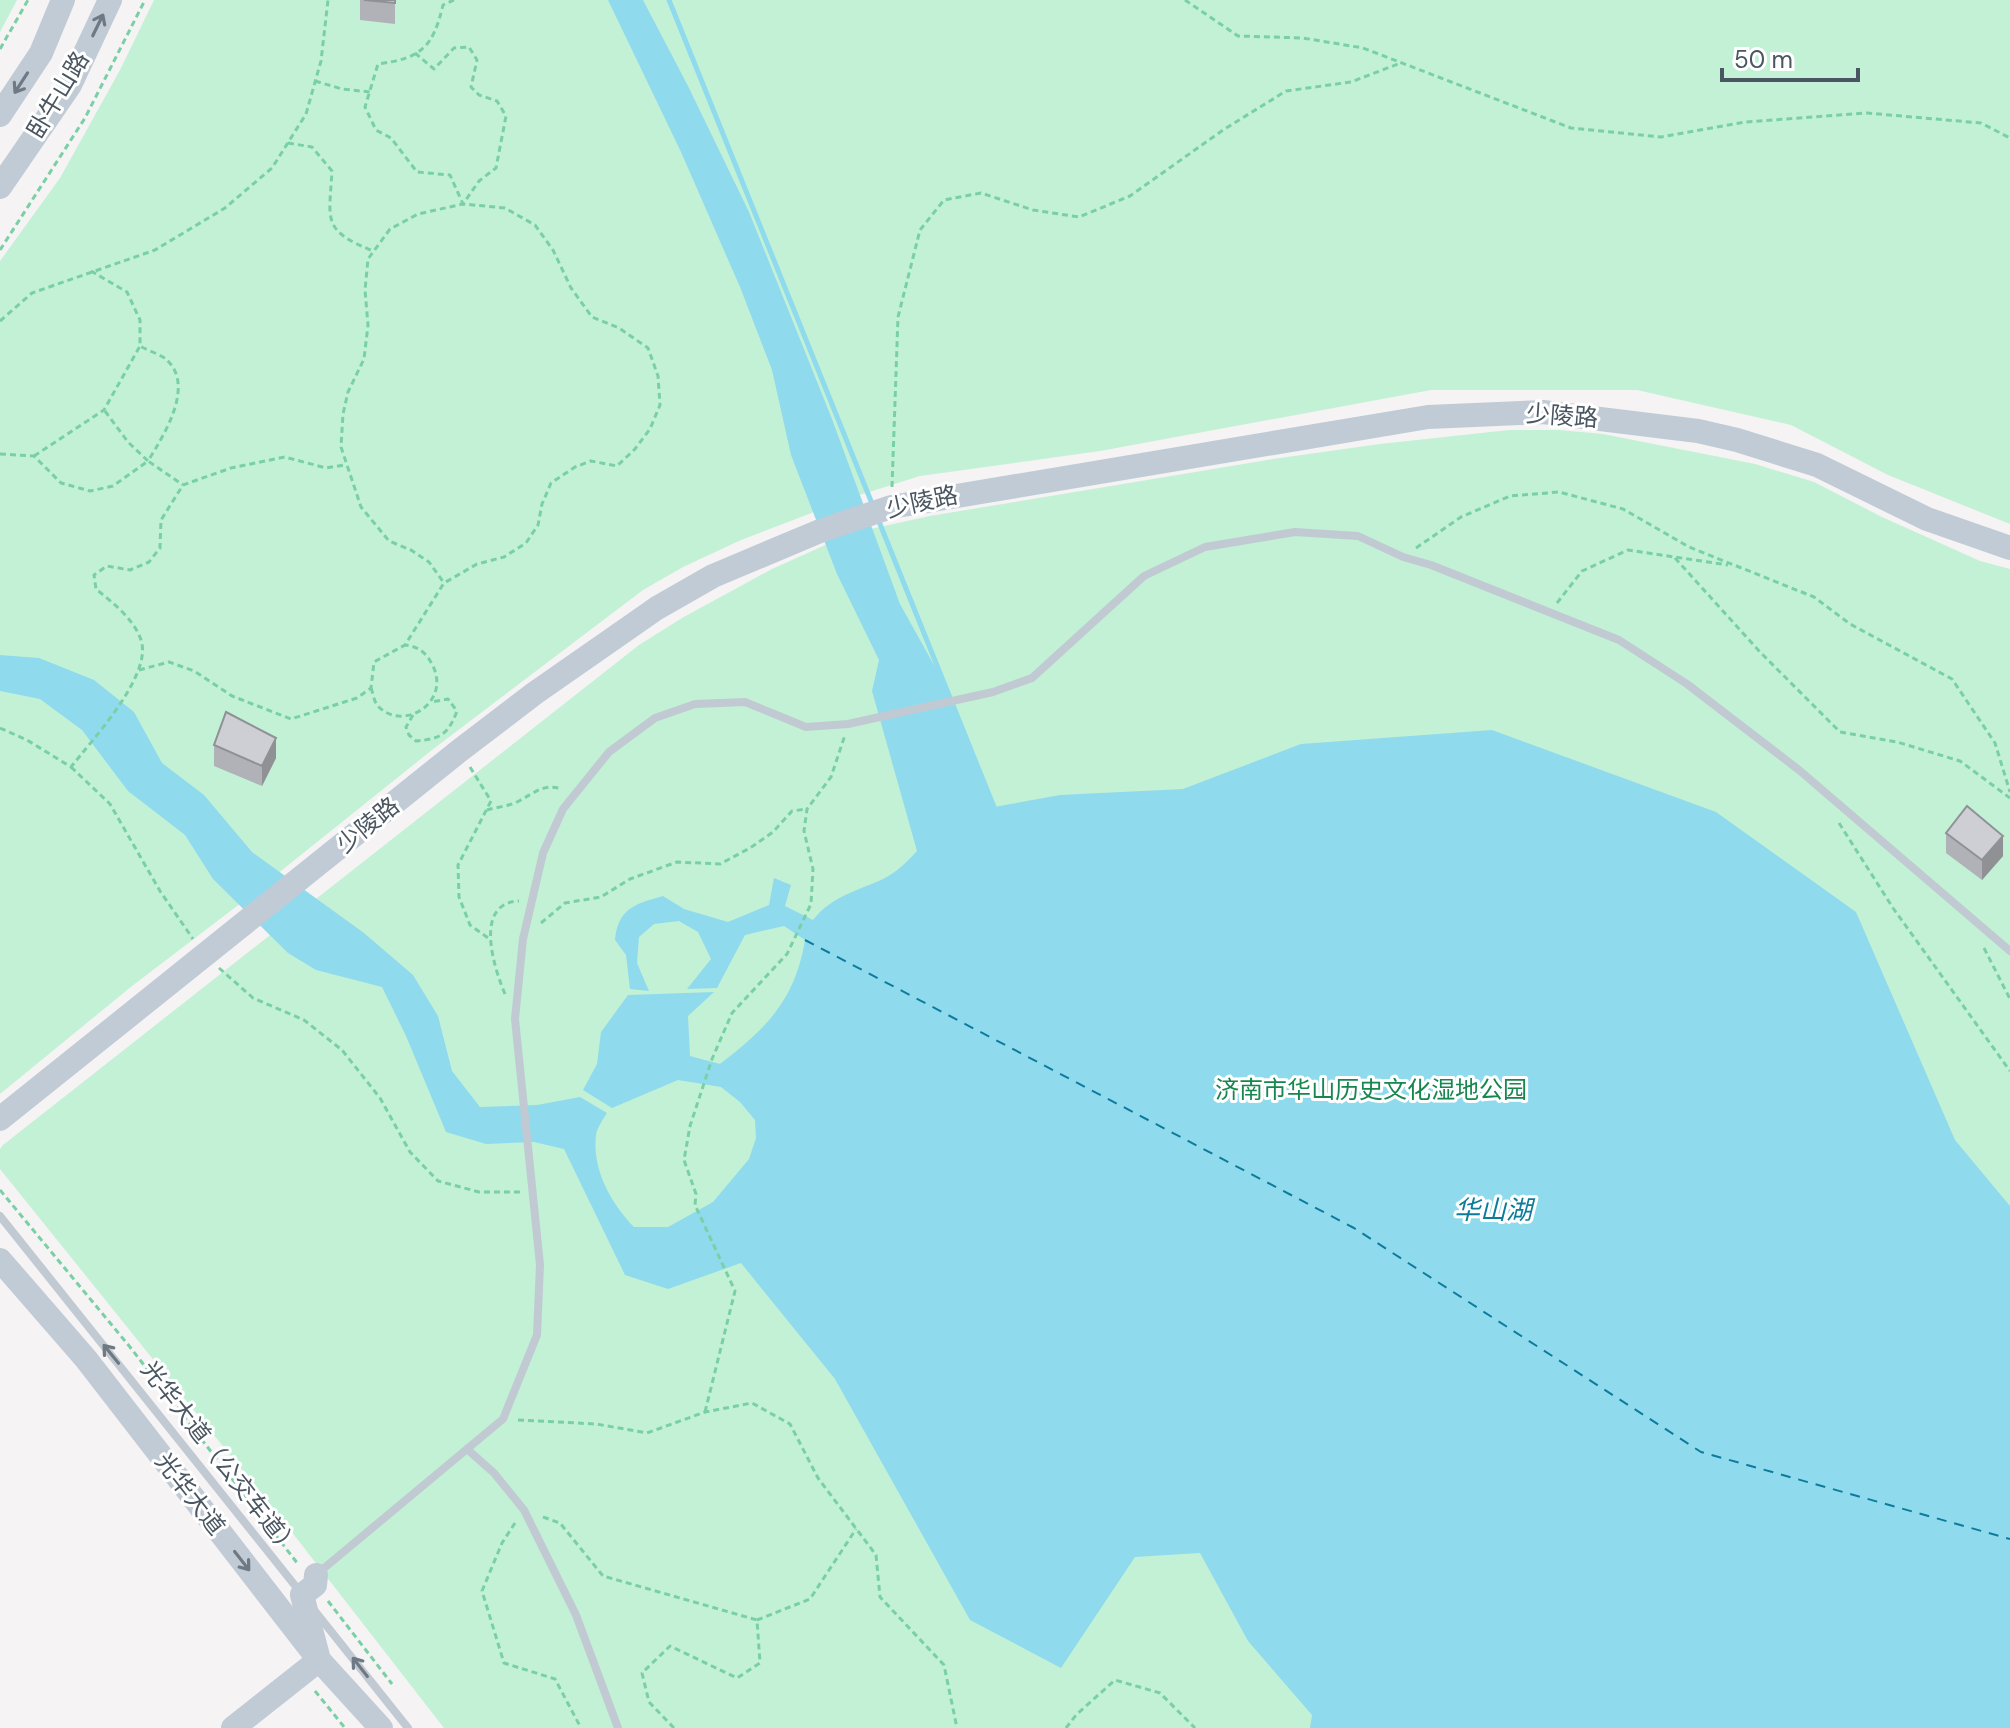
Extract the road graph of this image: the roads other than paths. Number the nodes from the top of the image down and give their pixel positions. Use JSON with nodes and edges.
{"nodes":[{"id":1,"x":63,"y":0,"type":"edge"},
{"id":2,"x":110,"y":0,"type":"edge"},
{"id":3,"x":0,"y":115,"type":"edge"},
{"id":4,"x":0,"y":187,"type":"edge"},
{"id":5,"x":2010,"y":548,"type":"edge"},
{"id":6,"x":2010,"y":951,"type":"edge"},
{"id":7,"x":0,"y":1119,"type":"edge"},
{"id":8,"x":0,"y":1216,"type":"edge"},
{"id":9,"x":0,"y":1260,"type":"edge"},
{"id":10,"x":467,"y":1449,"type":"junction"},
{"id":11,"x":311,"y":1585,"type":"junction"},
{"id":12,"x":319,"y":1660,"type":"junction"},
{"id":13,"x":233,"y":1728,"type":"edge"},
{"id":14,"x":381,"y":1728,"type":"edge"},
{"id":15,"x":408,"y":1728,"type":"edge"},
{"id":16,"x":618,"y":1728,"type":"edge"}],
"edges":[{"from":1,"to":3,"type":"street","name":"卧牛山路","one_way":true},
{"from":4,"to":2,"type":"street","name":"卧牛山路","one_way":true},
{"from":5,"to":7,"type":"street","name":"少陵路"},
{"from":6,"to":10,"type":"lane"},
{"from":11,"to":8,"type":"lane","name":"光华大道（公交车道）","one_way":true},
{"from":9,"to":12,"type":"street","name":"光华大道","one_way":true},
{"from":10,"to":11,"type":"lane"},
{"from":10,"to":16,"type":"lane"},
{"from":11,"to":12,"type":"street"},
{"from":15,"to":11,"type":"lane","name":"光华大道（公交车道）","one_way":true},
{"from":12,"to":13,"type":"street"},
{"from":12,"to":14,"type":"street","name":"光华大道"}]}
